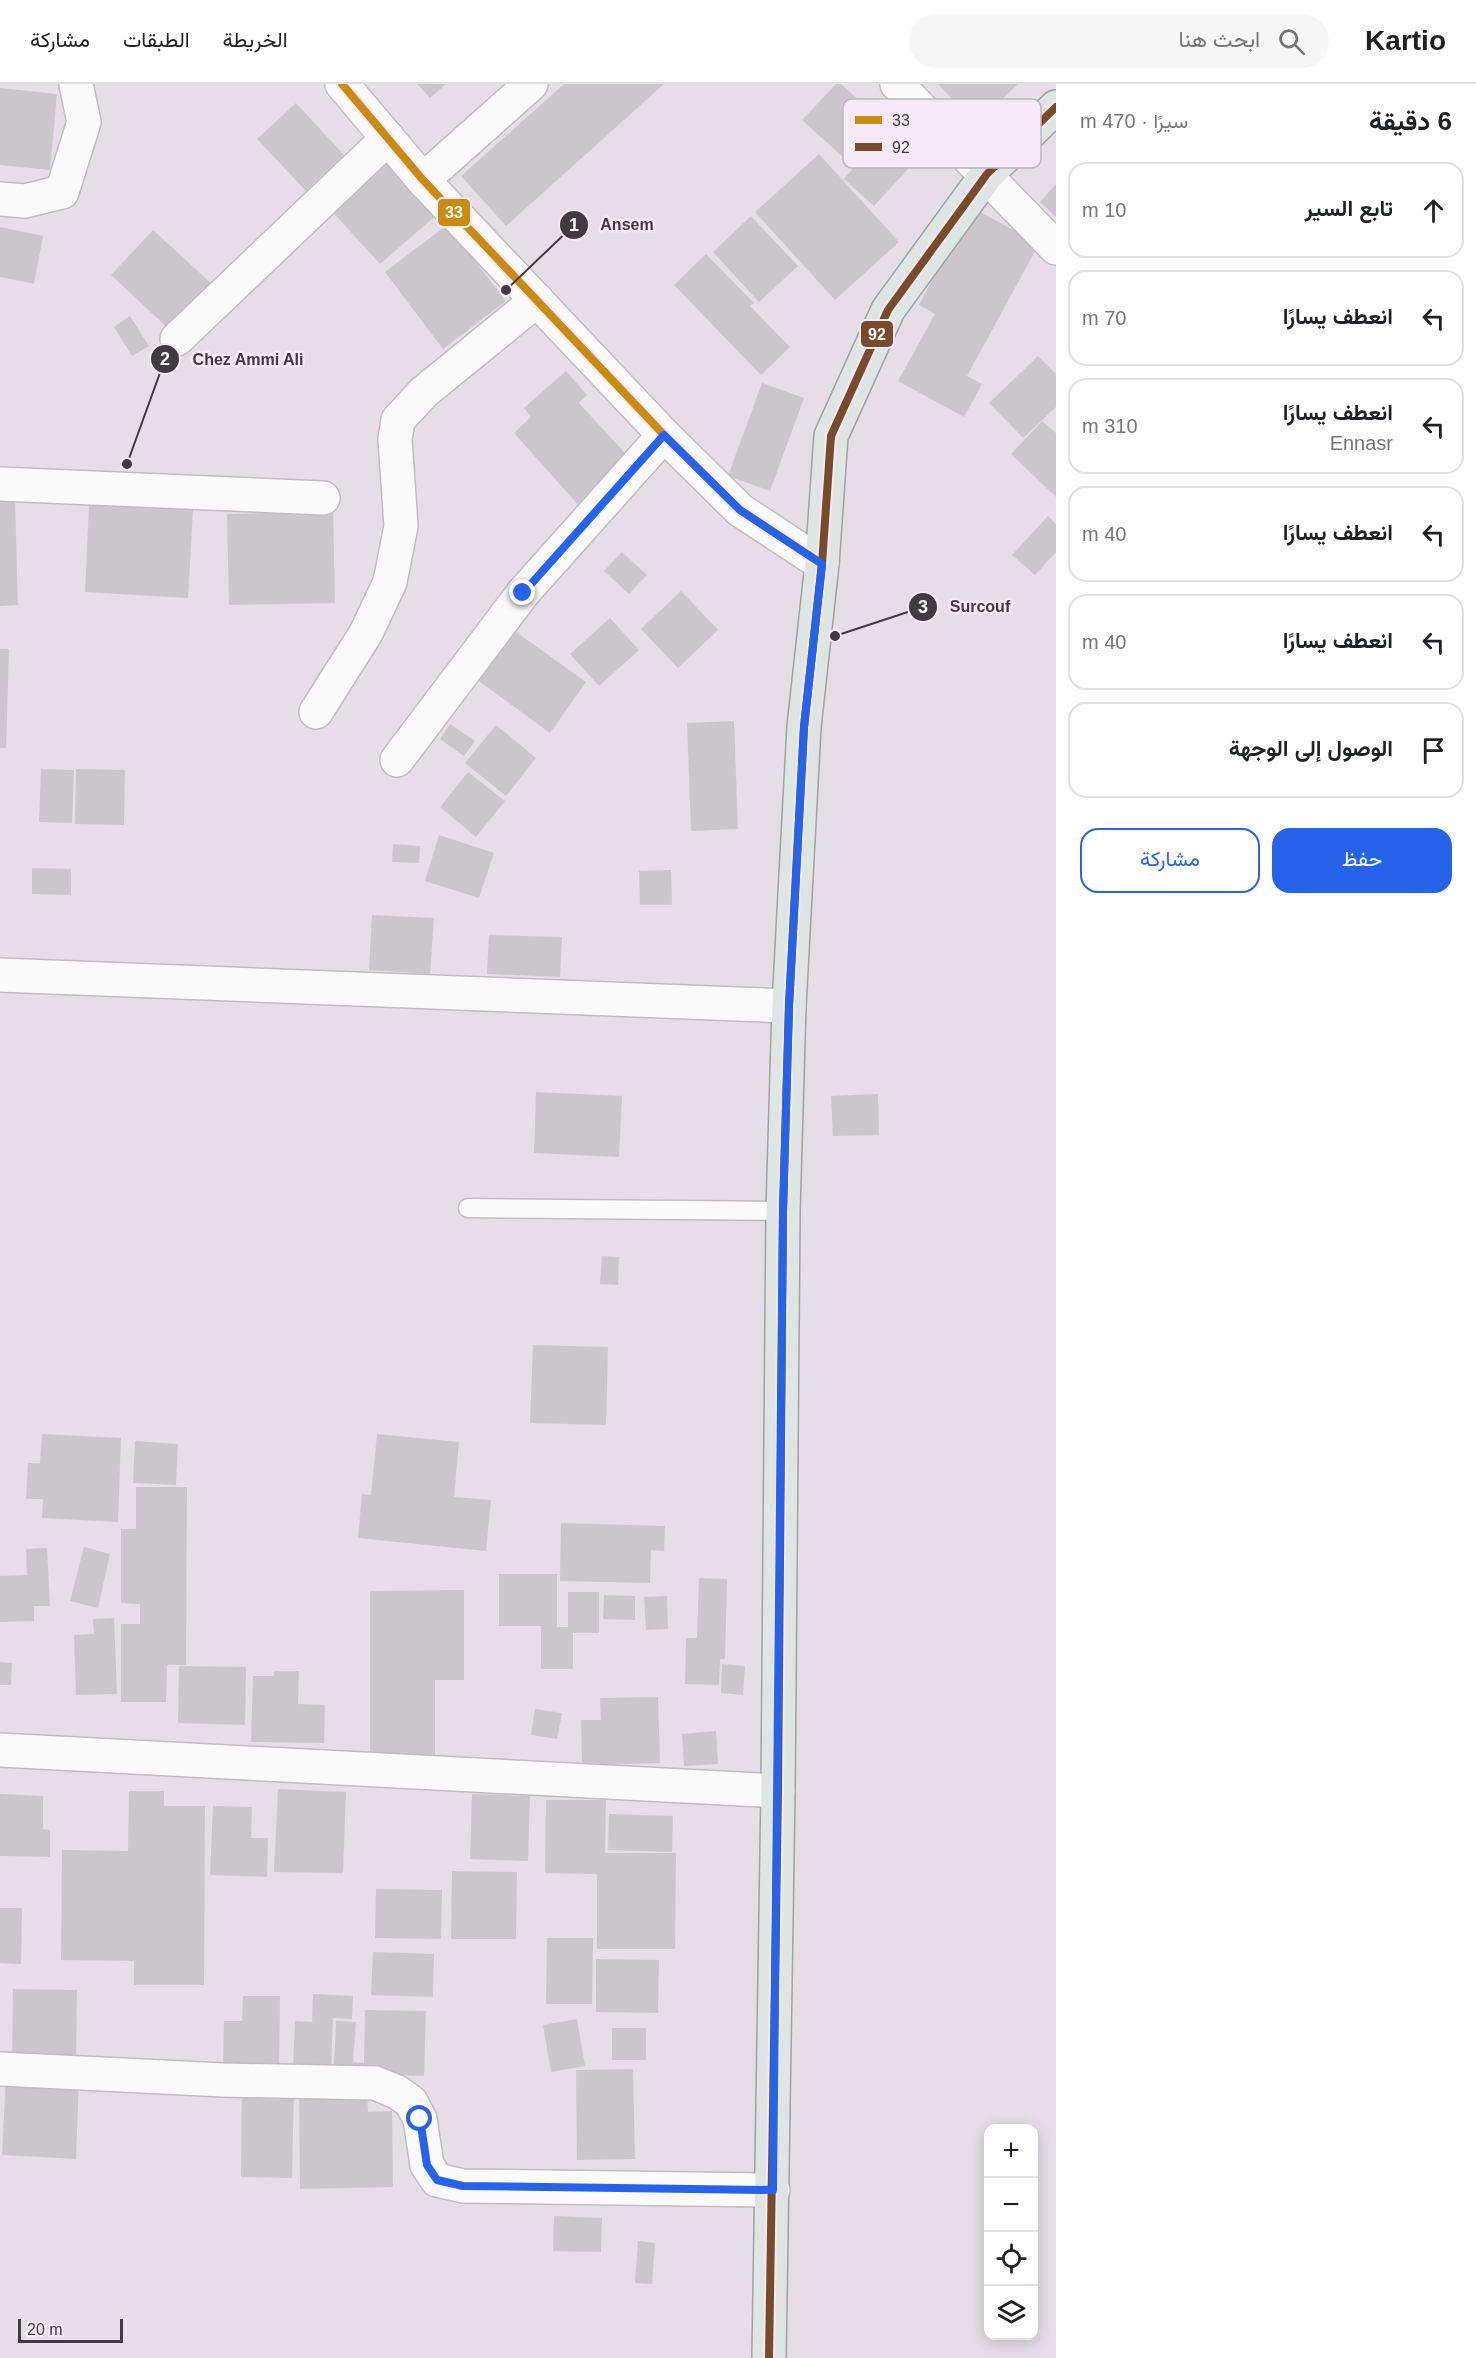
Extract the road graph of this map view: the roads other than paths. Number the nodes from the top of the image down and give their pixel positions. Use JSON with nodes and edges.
{"nodes":[{"id":1,"x":76,"y":84,"type":"edge"},
{"id":2,"x":342,"y":84,"type":"edge"},
{"id":3,"x":531,"y":84,"type":"edge"},
{"id":4,"x":897,"y":84,"type":"edge"},
{"id":5,"x":912,"y":99,"type":"edge"},
{"id":6,"x":1056,"y":107,"type":"edge"},
{"id":7,"x":1041,"y":122,"type":"edge"},
{"id":8,"x":388,"y":138,"type":"junction"},
{"id":9,"x":981,"y":168,"type":"edge"},
{"id":10,"x":993,"y":168,"type":"edge"},
{"id":11,"x":987,"y":174,"type":"junction"},
{"id":12,"x":423,"y":180,"type":"junction"},
{"id":13,"x":0,"y":199,"type":"edge"},
{"id":14,"x":1056,"y":248,"type":"edge"},
{"id":15,"x":537,"y":300,"type":"junction"},
{"id":16,"x":177,"y":339,"type":"dead end"},
{"id":17,"x":664,"y":435,"type":"junction"},
{"id":18,"x":0,"y":484,"type":"edge"},
{"id":19,"x":323,"y":498,"type":"dead end"},
{"id":20,"x":822,"y":564,"type":"junction"},
{"id":21,"x":316,"y":712,"type":"dead end"},
{"id":22,"x":397,"y":760,"type":"dead end"},
{"id":23,"x":0,"y":975,"type":"edge"},
{"id":24,"x":789,"y":1006,"type":"junction"},
{"id":25,"x":468,"y":1208,"type":"dead end"},
{"id":26,"x":783,"y":1211,"type":"junction"},
{"id":27,"x":0,"y":1750,"type":"edge"},
{"id":28,"x":778,"y":1791,"type":"junction"},
{"id":29,"x":0,"y":2069,"type":"edge"},
{"id":30,"x":773,"y":2190,"type":"junction"},
{"id":31,"x":769,"y":2358,"type":"edge"}],
"edges":[{"from":1,"to":13,"type":"street"},
{"from":2,"to":8,"type":"street"},
{"from":3,"to":12,"type":"street"},
{"from":4,"to":5,"type":"street"},
{"from":6,"to":7,"type":"main road"},
{"from":8,"to":12,"type":"street"},
{"from":8,"to":16,"type":"street"},
{"from":9,"to":11,"type":"street"},
{"from":10,"to":11,"type":"main road"},
{"from":11,"to":14,"type":"street"},
{"from":11,"to":20,"type":"main road"},
{"from":12,"to":15,"type":"street"},
{"from":15,"to":17,"type":"street"},
{"from":15,"to":21,"type":"street"},
{"from":17,"to":20,"type":"street"},
{"from":17,"to":22,"type":"street"},
{"from":18,"to":19,"type":"street"},
{"from":20,"to":24,"type":"main road"},
{"from":23,"to":24,"type":"street"},
{"from":24,"to":26,"type":"main road"},
{"from":25,"to":26,"type":"lane"},
{"from":26,"to":28,"type":"main road"},
{"from":27,"to":28,"type":"street"},
{"from":28,"to":30,"type":"main road"},
{"from":29,"to":30,"type":"street"},
{"from":30,"to":31,"type":"main road"}]}
